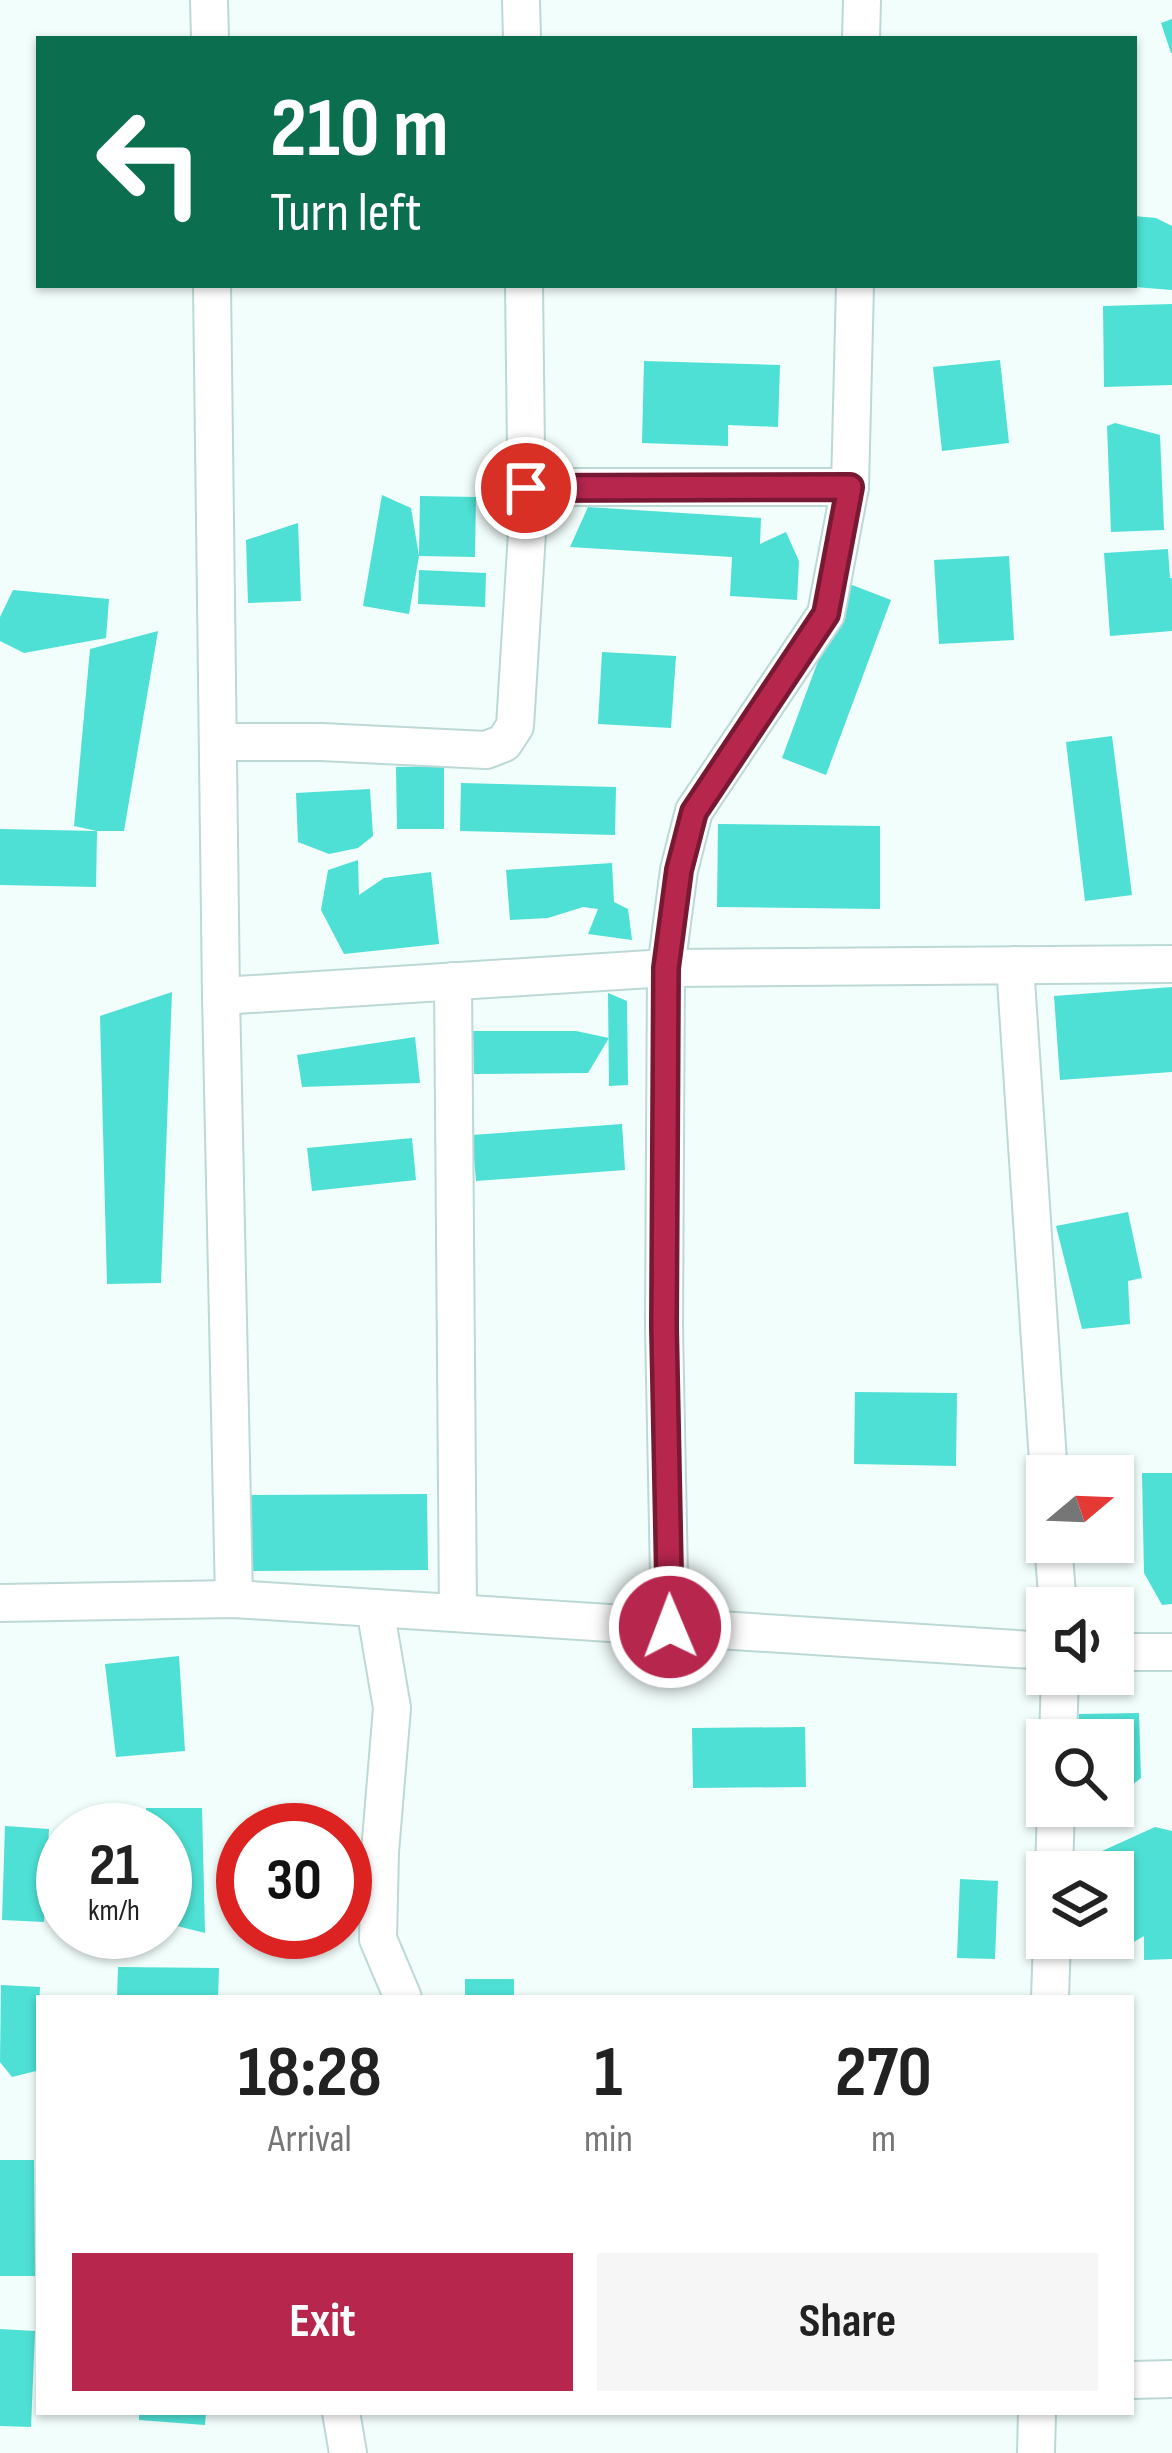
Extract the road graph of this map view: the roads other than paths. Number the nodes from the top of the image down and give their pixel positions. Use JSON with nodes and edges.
{"nodes":[{"id":1,"x":209,"y":0,"type":"edge"},
{"id":2,"x":521,"y":0,"type":"edge"},
{"id":3,"x":862,"y":0,"type":"edge"},
{"id":4,"x":210,"y":36,"type":"edge"},
{"id":5,"x":522,"y":36,"type":"edge"},
{"id":6,"x":861,"y":36,"type":"edge"},
{"id":7,"x":212,"y":288,"type":"edge"},
{"id":8,"x":524,"y":288,"type":"edge"},
{"id":9,"x":855,"y":288,"type":"edge"},
{"id":10,"x":850,"y":487,"type":"junction"},
{"id":11,"x":526,"y":488,"type":"junction"},
{"id":12,"x":218,"y":742,"type":"junction"},
{"id":13,"x":1172,"y":964,"type":"edge"},
{"id":14,"x":1016,"y":965,"type":"junction"},
{"id":15,"x":666,"y":968,"type":"junction"},
{"id":16,"x":453,"y":981,"type":"junction"},
{"id":17,"x":220,"y":996,"type":"junction"},
{"id":18,"x":1048,"y":1455,"type":"edge"},
{"id":19,"x":234,"y":1599,"type":"junction"},
{"id":20,"x":0,"y":1603,"type":"edge"},
{"id":21,"x":375,"y":1608,"type":"junction"},
{"id":22,"x":458,"y":1613,"type":"junction"},
{"id":23,"x":670,"y":1627,"type":"junction"},
{"id":24,"x":1026,"y":1650,"type":"edge"},
{"id":25,"x":1134,"y":1652,"type":"edge"},
{"id":26,"x":1172,"y":1652,"type":"edge"},
{"id":27,"x":1051,"y":1959,"type":"edge"},
{"id":28,"x":402,"y":1995,"type":"edge"},
{"id":29,"x":1050,"y":1995,"type":"edge"},
{"id":30,"x":1172,"y":2379,"type":"edge"},
{"id":31,"x":1134,"y":2380,"type":"edge"},
{"id":32,"x":341,"y":2415,"type":"edge"},
{"id":33,"x":1037,"y":2415,"type":"edge"},
{"id":34,"x":348,"y":2453,"type":"edge"},
{"id":35,"x":1036,"y":2453,"type":"edge"}],
"edges":[{"from":1,"to":4,"type":"street"},
{"from":2,"to":5,"type":"street"},
{"from":3,"to":6,"type":"street"},
{"from":7,"to":12,"type":"street"},
{"from":8,"to":11,"type":"street"},
{"from":9,"to":10,"type":"street"},
{"from":10,"to":11,"type":"street"},
{"from":10,"to":15,"type":"street"},
{"from":11,"to":12,"type":"street"},
{"from":12,"to":17,"type":"street"},
{"from":13,"to":14,"type":"street"},
{"from":14,"to":15,"type":"street"},
{"from":14,"to":18,"type":"street"},
{"from":15,"to":16,"type":"street"},
{"from":15,"to":23,"type":"street"},
{"from":16,"to":17,"type":"street"},
{"from":16,"to":22,"type":"street"},
{"from":17,"to":19,"type":"street"},
{"from":19,"to":20,"type":"street"},
{"from":19,"to":21,"type":"street"},
{"from":21,"to":22,"type":"street"},
{"from":21,"to":28,"type":"street"},
{"from":22,"to":23,"type":"street"},
{"from":23,"to":24,"type":"street"},
{"from":25,"to":26,"type":"street"},
{"from":27,"to":29,"type":"street"},
{"from":30,"to":31,"type":"street"},
{"from":32,"to":34,"type":"street"},
{"from":33,"to":35,"type":"street"}]}
